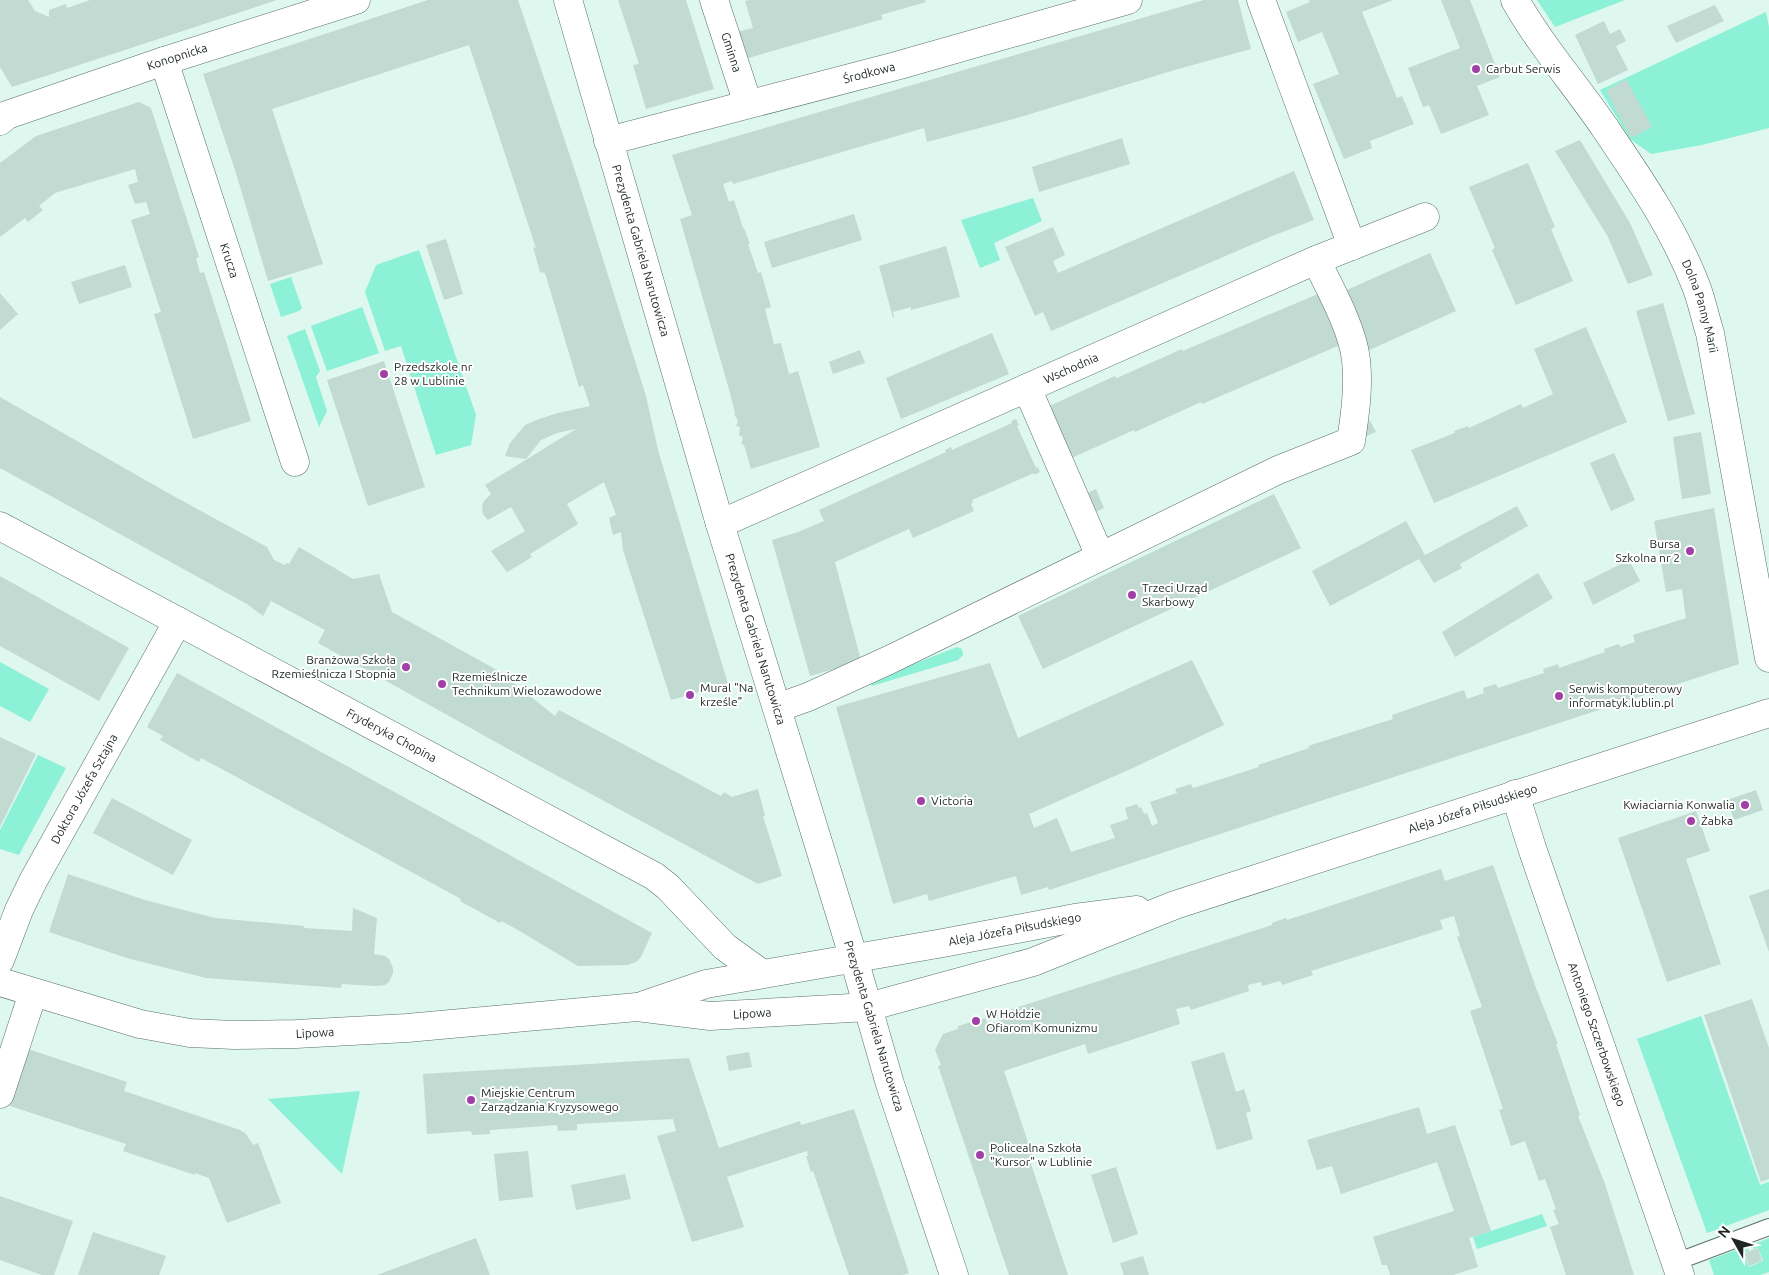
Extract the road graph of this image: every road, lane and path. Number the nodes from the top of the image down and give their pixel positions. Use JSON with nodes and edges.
{"nodes":[{"id":1,"x":356,"y":0,"type":"edge"},
{"id":2,"x":568,"y":0,"type":"edge"},
{"id":3,"x":714,"y":0,"type":"edge"},
{"id":4,"x":1128,"y":0,"type":"edge"},
{"id":5,"x":1261,"y":0,"type":"edge"},
{"id":6,"x":1515,"y":0,"type":"edge"},
{"id":7,"x":164,"y":61,"type":"junction"},
{"id":8,"x":748,"y":104,"type":"junction"},
{"id":9,"x":2,"y":114,"type":"edge"},
{"id":10,"x":608,"y":141,"type":"junction"},
{"id":11,"x":1425,"y":216,"type":"dead end"},
{"id":12,"x":1352,"y":246,"type":"junction"},
{"id":13,"x":1316,"y":260,"type":"junction"},
{"id":14,"x":1027,"y":388,"type":"junction"},
{"id":15,"x":295,"y":462,"type":"dead end"},
{"id":16,"x":720,"y":524,"type":"junction"},
{"id":17,"x":0,"y":526,"type":"edge"},
{"id":18,"x":1100,"y":556,"type":"junction"},
{"id":19,"x":178,"y":622,"type":"junction"},
{"id":20,"x":1769,"y":658,"type":"edge"},
{"id":21,"x":777,"y":708,"type":"junction"},
{"id":22,"x":1769,"y":713,"type":"edge"},
{"id":23,"x":1515,"y":794,"type":"junction"},
{"id":24,"x":1175,"y":905,"type":"junction"},
{"id":25,"x":854,"y":959,"type":"junction"},
{"id":26,"x":0,"y":960,"type":"edge"},
{"id":27,"x":761,"y":973,"type":"junction"},
{"id":28,"x":0,"y":982,"type":"edge"},
{"id":29,"x":33,"y":993,"type":"junction"},
{"id":30,"x":637,"y":1007,"type":"junction"},
{"id":31,"x":868,"y":1007,"type":"junction"},
{"id":32,"x":0,"y":1094,"type":"edge"},
{"id":33,"x":1769,"y":1227,"type":"edge"},
{"id":34,"x":1678,"y":1268,"type":"edge"},
{"id":35,"x":954,"y":1275,"type":"edge"}],
"edges":[{"from":1,"to":7,"type":"street","name":"Konopnicka"},
{"from":2,"to":10,"type":"street","name":"Prezydenta Gabriela Narutowicza"},
{"from":3,"to":8,"type":"street","name":"Gminna"},
{"from":4,"to":8,"type":"street","name":"Środkowa"},
{"from":5,"to":12,"type":"street"},
{"from":6,"to":20,"type":"street","name":"Dolna Panny Marii"},
{"from":7,"to":9,"type":"street","name":"Konopnicka"},
{"from":7,"to":15,"type":"street","name":"Krucza"},
{"from":8,"to":10,"type":"street","name":"Środkowa"},
{"from":10,"to":16,"type":"street","name":"Prezydenta Gabriela Narutowicza"},
{"from":11,"to":12,"type":"street","name":"Wschodnia"},
{"from":12,"to":13,"type":"street","name":"Wschodnia"},
{"from":13,"to":14,"type":"street","name":"Wschodnia"},
{"from":13,"to":18,"type":"street"},
{"from":14,"to":16,"type":"street","name":"Wschodnia"},
{"from":14,"to":18,"type":"street"},
{"from":16,"to":21,"type":"street","name":"Prezydenta Gabriela Narutowicza"},
{"from":17,"to":19,"type":"street","name":"Fryderyka Chopina"},
{"from":18,"to":21,"type":"street"},
{"from":19,"to":26,"type":"street","name":"Doktora Józefa Sztajna"},
{"from":19,"to":27,"type":"street","name":"Fryderyka Chopina"},
{"from":21,"to":25,"type":"street","name":"Prezydenta Gabriela Narutowicza"},
{"from":22,"to":23,"type":"street","name":"Aleja Józefa Piłsudskiego"},
{"from":23,"to":24,"type":"street","name":"Aleja Józefa Piłsudskiego"},
{"from":23,"to":34,"type":"street","name":"Antoniego Szczerbowskiego"},
{"from":24,"to":25,"type":"street","name":"Aleja Józefa Piłsudskiego"},
{"from":24,"to":31,"type":"street","name":"Aleja Józefa Piłsudskiego"},
{"from":25,"to":27,"type":"street","name":"Lipowa"},
{"from":25,"to":31,"type":"street","name":"Prezydenta Gabriela Narutowicza"},
{"from":27,"to":30,"type":"street","name":"Lipowa"},
{"from":28,"to":29,"type":"street","name":"Lipowa"},
{"from":29,"to":30,"type":"street","name":"Lipowa"},
{"from":29,"to":32,"type":"street"},
{"from":30,"to":31,"type":"street","name":"Lipowa"},
{"from":31,"to":35,"type":"street","name":"Prezydenta Gabriela Narutowicza"},
{"from":33,"to":34,"type":"lane"}]}
